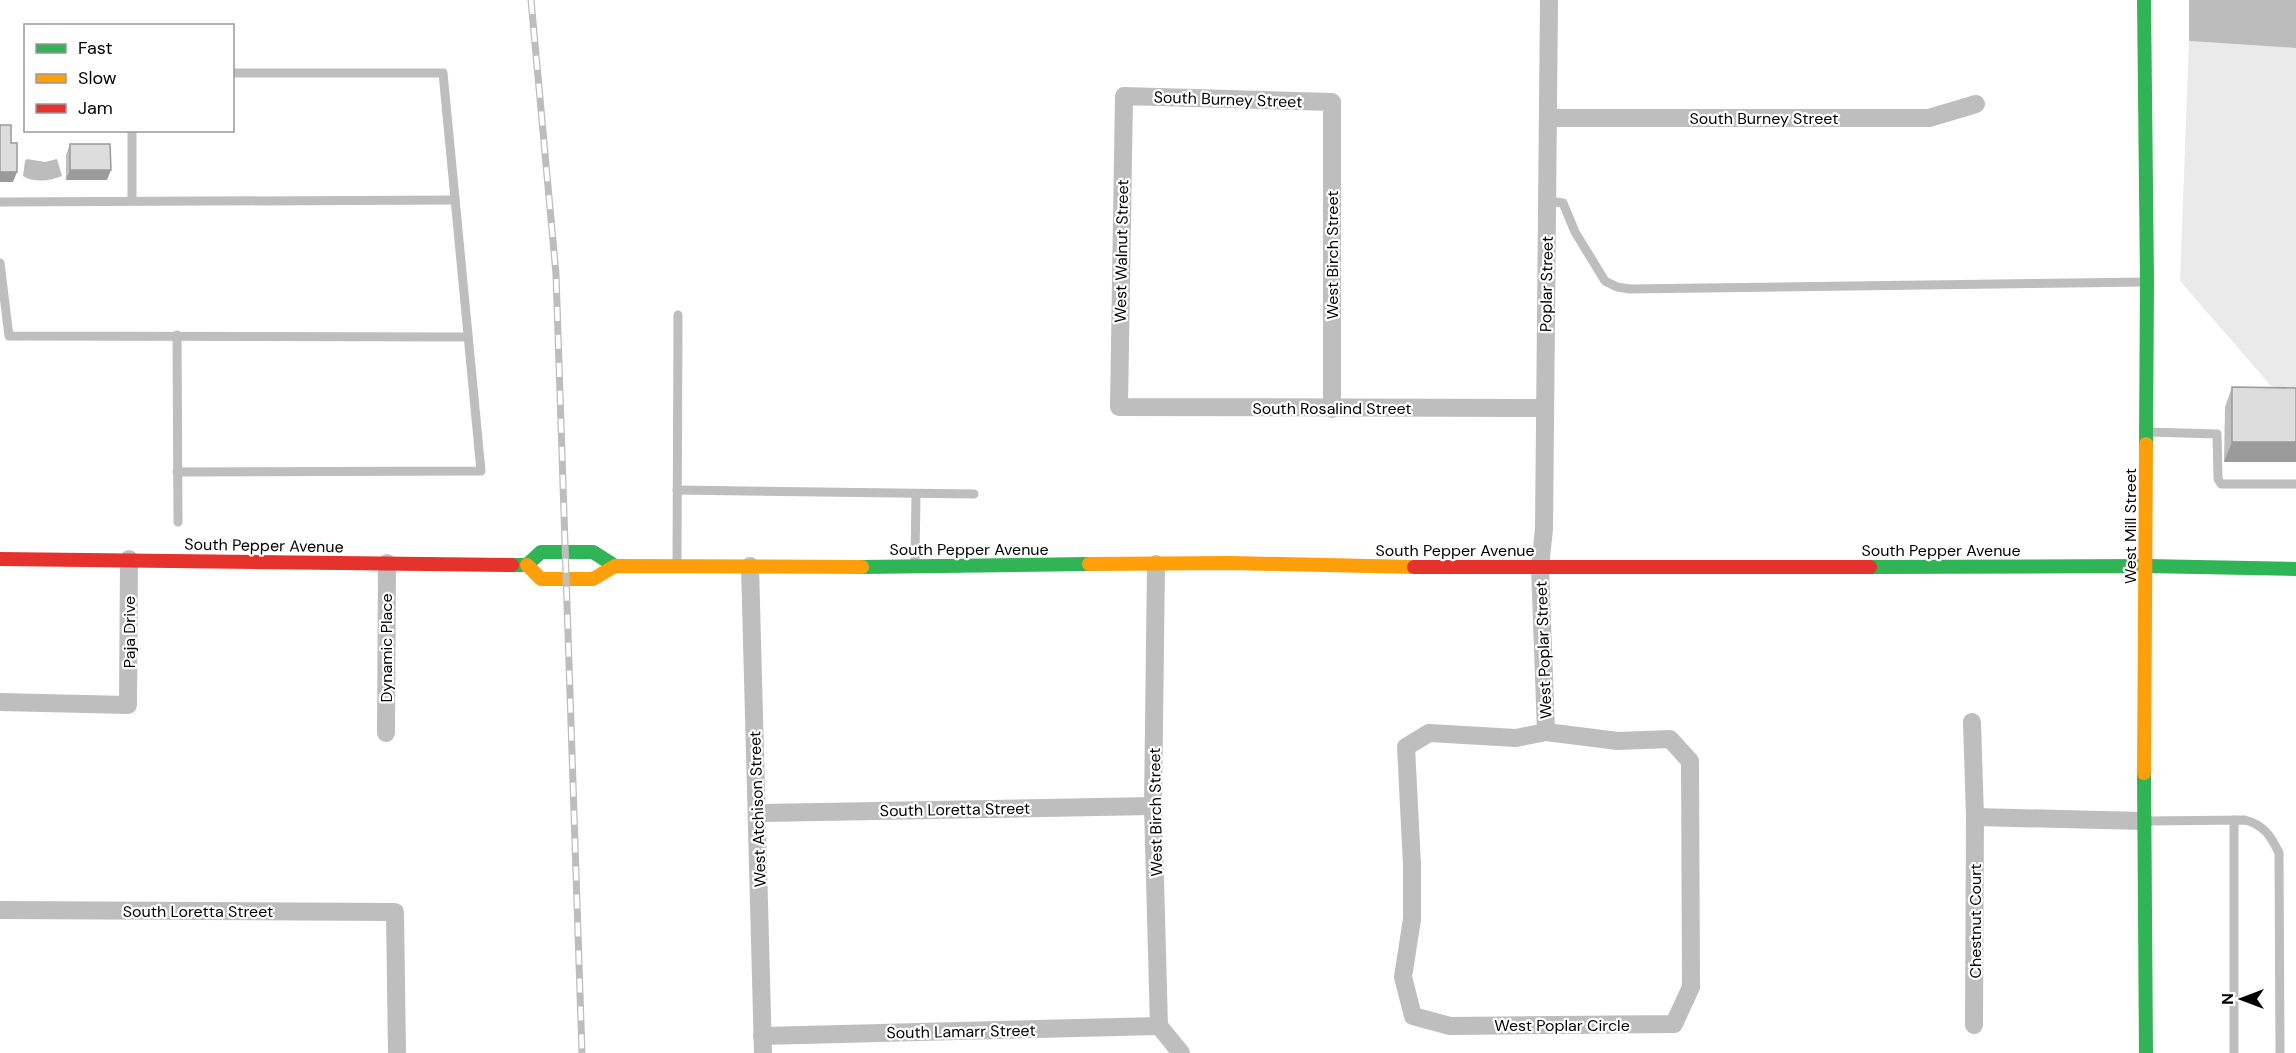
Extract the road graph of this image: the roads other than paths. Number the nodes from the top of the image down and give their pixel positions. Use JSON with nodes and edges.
{"nodes":[{"id":1,"x":1549,"y":0,"type":"edge"},
{"id":2,"x":2144,"y":0,"type":"edge"},
{"id":3,"x":234,"y":73,"type":"edge"},
{"id":4,"x":1124,"y":96,"type":"joint"},
{"id":5,"x":1332,"y":102,"type":"joint"},
{"id":6,"x":1976,"y":104,"type":"dead end"},
{"id":7,"x":1549,"y":118,"type":"junction"},
{"id":8,"x":132,"y":132,"type":"edge"},
{"id":9,"x":132,"y":200,"type":"junction"},
{"id":10,"x":455,"y":200,"type":"junction"},
{"id":11,"x":1548,"y":201,"type":"junction"},
{"id":12,"x":0,"y":202,"type":"edge"},
{"id":13,"x":0,"y":263,"type":"edge"},
{"id":14,"x":2147,"y":282,"type":"junction"},
{"id":15,"x":678,"y":315,"type":"dead end"},
{"id":16,"x":177,"y":335,"type":"junction"},
{"id":17,"x":468,"y":337,"type":"junction"},
{"id":18,"x":1119,"y":407,"type":"joint"},
{"id":19,"x":1544,"y":408,"type":"junction"},
{"id":20,"x":1332,"y":409,"type":"junction"},
{"id":21,"x":2147,"y":432,"type":"junction"},
{"id":22,"x":177,"y":472,"type":"junction"},
{"id":23,"x":2296,"y":484,"type":"edge"},
{"id":24,"x":677,"y":490,"type":"junction"},
{"id":25,"x":916,"y":494,"type":"junction"},
{"id":26,"x":975,"y":495,"type":"dead end"},
{"id":27,"x":178,"y":522,"type":"dead end"},
{"id":28,"x":0,"y":559,"type":"edge"},
{"id":29,"x":129,"y":559,"type":"junction"},
{"id":30,"x":387,"y":563,"type":"junction"},
{"id":31,"x":1156,"y":564,"type":"junction"},
{"id":32,"x":527,"y":565,"type":"junction"},
{"id":33,"x":677,"y":565,"type":"junction"},
{"id":34,"x":615,"y":566,"type":"junction"},
{"id":35,"x":750,"y":566,"type":"junction"},
{"id":36,"x":915,"y":566,"type":"junction"},
{"id":37,"x":2146,"y":566,"type":"junction"},
{"id":38,"x":1540,"y":567,"type":"junction"},
{"id":39,"x":2296,"y":569,"type":"edge"},
{"id":40,"x":0,"y":702,"type":"edge"},
{"id":41,"x":1972,"y":722,"type":"dead end"},
{"id":42,"x":1546,"y":732,"type":"junction"},
{"id":43,"x":386,"y":733,"type":"dead end"},
{"id":44,"x":1153,"y":806,"type":"junction"},
{"id":45,"x":757,"y":813,"type":"junction"},
{"id":46,"x":1975,"y":817,"type":"junction"},
{"id":47,"x":2144,"y":820,"type":"junction"},
{"id":48,"x":2234,"y":820,"type":"junction"},
{"id":49,"x":0,"y":910,"type":"edge"},
{"id":50,"x":1974,"y":1025,"type":"dead end"},
{"id":51,"x":1159,"y":1026,"type":"junction"},
{"id":52,"x":763,"y":1044,"type":"edge"},
{"id":53,"x":397,"y":1053,"type":"edge"},
{"id":54,"x":1180,"y":1053,"type":"edge"},
{"id":55,"x":2146,"y":1053,"type":"edge"},
{"id":56,"x":2234,"y":1053,"type":"edge"},
{"id":57,"x":2280,"y":1053,"type":"edge"}],
"edges":[{"from":1,"to":7,"type":"street","name":"Poplar Street"},
{"from":2,"to":14,"type":"main road","name":"West Mill Street"},
{"from":3,"to":10,"type":"lane"},
{"from":4,"to":5,"type":"street","name":"South Burney Street"},
{"from":4,"to":18,"type":"street","name":"West Walnut Street"},
{"from":5,"to":20,"type":"street","name":"West Birch Street"},
{"from":6,"to":7,"type":"street","name":"South Burney Street"},
{"from":7,"to":11,"type":"street","name":"Poplar Street"},
{"from":8,"to":9,"type":"lane"},
{"from":9,"to":10,"type":"lane"},
{"from":9,"to":12,"type":"lane"},
{"from":10,"to":17,"type":"lane"},
{"from":11,"to":14,"type":"lane"},
{"from":11,"to":19,"type":"street","name":"Poplar Street"},
{"from":13,"to":16,"type":"lane"},
{"from":14,"to":21,"type":"main road","name":"West Mill Street"},
{"from":15,"to":24,"type":"lane"},
{"from":16,"to":17,"type":"lane"},
{"from":16,"to":22,"type":"lane"},
{"from":17,"to":22,"type":"lane"},
{"from":18,"to":20,"type":"street","name":"South Rosalind Street"},
{"from":19,"to":20,"type":"street","name":"South Rosalind Street"},
{"from":19,"to":38,"type":"street","name":"Poplar Street"},
{"from":21,"to":23,"type":"lane"},
{"from":21,"to":37,"type":"main road","name":"West Mill Street"},
{"from":22,"to":27,"type":"lane"},
{"from":24,"to":25,"type":"lane"},
{"from":24,"to":33,"type":"lane"},
{"from":25,"to":26,"type":"lane"},
{"from":25,"to":36,"type":"lane"},
{"from":28,"to":29,"type":"main road","name":"South Pepper Avenue"},
{"from":29,"to":30,"type":"main road","name":"South Pepper Avenue"},
{"from":29,"to":40,"type":"street","name":"Paja Drive"},
{"from":30,"to":32,"type":"main road","name":"South Pepper Avenue"},
{"from":30,"to":43,"type":"street","name":"Dynamic Place"},
{"from":31,"to":36,"type":"main road","name":"South Pepper Avenue"},
{"from":31,"to":38,"type":"main road","name":"South Pepper Avenue"},
{"from":31,"to":44,"type":"street","name":"West Birch Street"},
{"from":32,"to":34,"type":"main road","name":"South Pepper Avenue"},
{"from":32,"to":34,"type":"main road","name":"South Pepper Avenue"},
{"from":33,"to":34,"type":"main road","name":"South Pepper Avenue"},
{"from":33,"to":35,"type":"main road","name":"South Pepper Avenue"},
{"from":35,"to":36,"type":"main road","name":"South Pepper Avenue"},
{"from":35,"to":45,"type":"street","name":"West Atchison Street"},
{"from":37,"to":38,"type":"main road","name":"South Pepper Avenue"},
{"from":37,"to":39,"type":"main road","name":"South Pepper Avenue"},
{"from":37,"to":47,"type":"main road","name":"West Mill Street"},
{"from":38,"to":42,"type":"street","name":"West Poplar Street"},
{"from":41,"to":46,"type":"street","name":"Chestnut Court"},
{"from":42,"to":42,"type":"street","name":"West Poplar Circle"},
{"from":44,"to":45,"type":"street","name":"South Loretta Street"},
{"from":44,"to":51,"type":"street","name":"West Birch Street"},
{"from":45,"to":52,"type":"street","name":"West Atchison Street"},
{"from":46,"to":47,"type":"street"},
{"from":46,"to":50,"type":"street","name":"Chestnut Court"},
{"from":47,"to":48,"type":"lane"},
{"from":47,"to":55,"type":"main road","name":"West Mill Street"},
{"from":48,"to":56,"type":"lane"},
{"from":48,"to":57,"type":"lane"},
{"from":49,"to":53,"type":"street","name":"South Loretta Street"},
{"from":51,"to":52,"type":"street","name":"South Lamarr Street"},
{"from":51,"to":54,"type":"street"}]}
